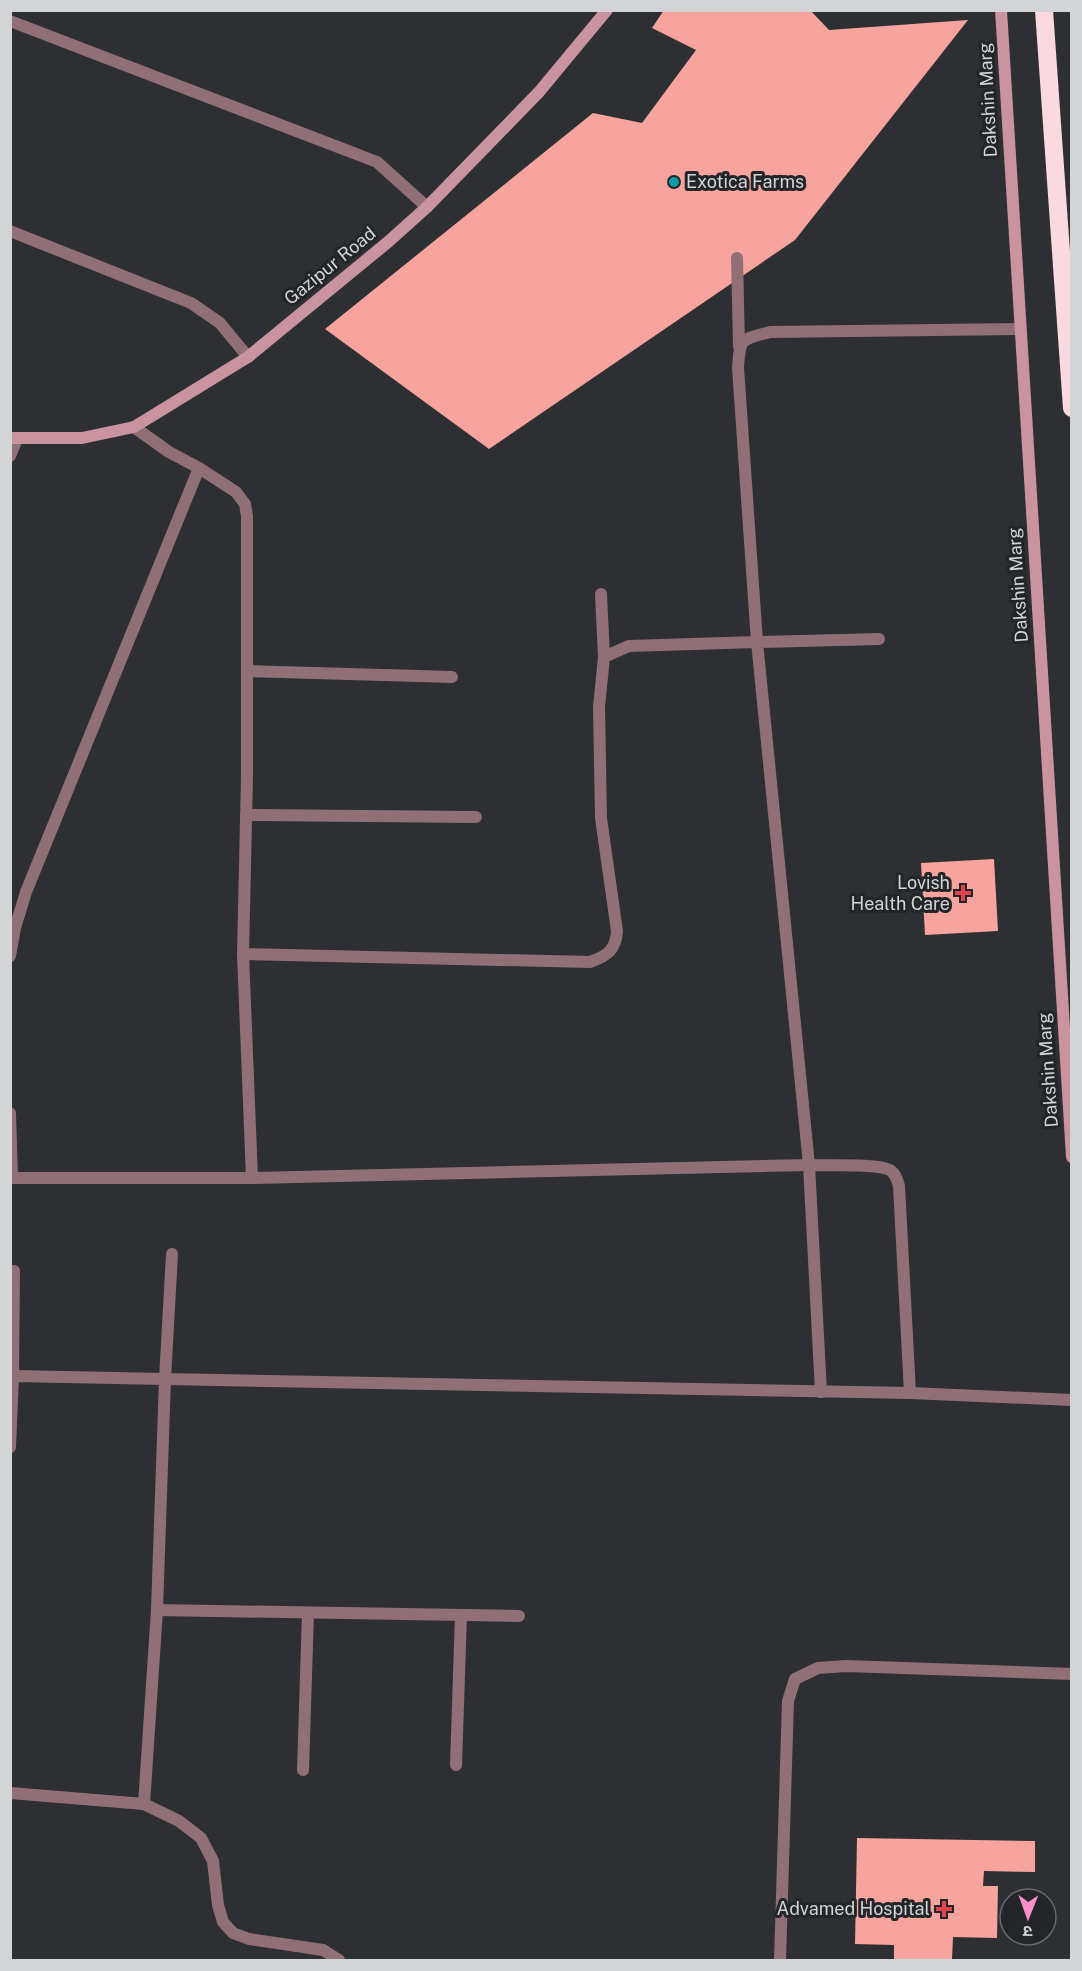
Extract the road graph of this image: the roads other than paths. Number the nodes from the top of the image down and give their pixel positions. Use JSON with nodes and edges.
{"nodes":[{"id":1,"x":607,"y":10,"type":"edge"},
{"id":2,"x":1001,"y":10,"type":"edge"},
{"id":3,"x":1044,"y":10,"type":"edge"},
{"id":4,"x":10,"y":21,"type":"edge"},
{"id":5,"x":427,"y":207,"type":"junction"},
{"id":6,"x":10,"y":231,"type":"edge"},
{"id":7,"x":737,"y":258,"type":"dead end"},
{"id":8,"x":1020,"y":329,"type":"junction"},
{"id":9,"x":739,"y":346,"type":"junction"},
{"id":10,"x":248,"y":357,"type":"junction"},
{"id":11,"x":1071,"y":408,"type":"edge"},
{"id":12,"x":134,"y":427,"type":"junction"},
{"id":13,"x":14,"y":438,"type":"edge"},
{"id":14,"x":10,"y":456,"type":"edge"},
{"id":15,"x":200,"y":468,"type":"junction"},
{"id":16,"x":601,"y":594,"type":"dead end"},
{"id":17,"x":879,"y":639,"type":"dead end"},
{"id":18,"x":757,"y":642,"type":"junction"},
{"id":19,"x":604,"y":657,"type":"junction"},
{"id":20,"x":247,"y":671,"type":"junction"},
{"id":21,"x":452,"y":677,"type":"dead end"},
{"id":22,"x":246,"y":814,"type":"junction"},
{"id":23,"x":476,"y":817,"type":"dead end"},
{"id":24,"x":243,"y":954,"type":"junction"},
{"id":25,"x":10,"y":956,"type":"edge"},
{"id":26,"x":10,"y":1113,"type":"edge"},
{"id":27,"x":1071,"y":1157,"type":"edge"},
{"id":28,"x":809,"y":1165,"type":"junction"},
{"id":29,"x":11,"y":1178,"type":"edge"},
{"id":30,"x":252,"y":1178,"type":"junction"},
{"id":31,"x":172,"y":1254,"type":"dead end"},
{"id":32,"x":14,"y":1271,"type":"dead end"},
{"id":33,"x":13,"y":1376,"type":"junction"},
{"id":34,"x":165,"y":1379,"type":"junction"},
{"id":35,"x":821,"y":1392,"type":"junction"},
{"id":36,"x":910,"y":1393,"type":"junction"},
{"id":37,"x":1071,"y":1400,"type":"edge"},
{"id":38,"x":10,"y":1447,"type":"edge"},
{"id":39,"x":157,"y":1610,"type":"junction"},
{"id":40,"x":308,"y":1613,"type":"junction"},
{"id":41,"x":460,"y":1615,"type":"junction"},
{"id":42,"x":519,"y":1616,"type":"dead end"},
{"id":43,"x":1071,"y":1674,"type":"edge"},
{"id":44,"x":456,"y":1764,"type":"dead end"},
{"id":45,"x":303,"y":1770,"type":"dead end"},
{"id":46,"x":10,"y":1793,"type":"edge"},
{"id":47,"x":144,"y":1804,"type":"junction"},
{"id":48,"x":339,"y":1960,"type":"edge"},
{"id":49,"x":780,"y":1960,"type":"edge"}],
"edges":[{"from":1,"to":5,"type":"street","name":"Gazipur Road"},
{"from":2,"to":8,"type":"street","name":"Dakshin Marg"},
{"from":3,"to":11,"type":"highway"},
{"from":4,"to":5,"type":"street"},
{"from":5,"to":10,"type":"street","name":"Gazipur Road"},
{"from":6,"to":10,"type":"street"},
{"from":7,"to":9,"type":"street"},
{"from":8,"to":9,"type":"street"},
{"from":8,"to":27,"type":"street","name":"Dakshin Marg"},
{"from":9,"to":18,"type":"street"},
{"from":10,"to":12,"type":"street","name":"Gazipur Road"},
{"from":12,"to":13,"type":"street","name":"Gazipur Road"},
{"from":12,"to":15,"type":"street"},
{"from":13,"to":14,"type":"street"},
{"from":15,"to":20,"type":"street"},
{"from":15,"to":25,"type":"street"},
{"from":16,"to":19,"type":"street"},
{"from":17,"to":18,"type":"street"},
{"from":18,"to":19,"type":"street"},
{"from":18,"to":28,"type":"street"},
{"from":19,"to":24,"type":"street"},
{"from":20,"to":21,"type":"street"},
{"from":20,"to":22,"type":"street"},
{"from":22,"to":23,"type":"street"},
{"from":22,"to":24,"type":"street"},
{"from":24,"to":30,"type":"street"},
{"from":26,"to":29,"type":"street"},
{"from":28,"to":30,"type":"street"},
{"from":28,"to":35,"type":"street"},
{"from":28,"to":36,"type":"street"},
{"from":29,"to":30,"type":"street"},
{"from":31,"to":34,"type":"street"},
{"from":32,"to":33,"type":"street"},
{"from":33,"to":34,"type":"street"},
{"from":33,"to":38,"type":"street"},
{"from":34,"to":35,"type":"street"},
{"from":34,"to":39,"type":"street"},
{"from":35,"to":36,"type":"street"},
{"from":36,"to":37,"type":"street"},
{"from":39,"to":40,"type":"street"},
{"from":39,"to":47,"type":"street"},
{"from":40,"to":41,"type":"street"},
{"from":40,"to":45,"type":"street"},
{"from":41,"to":42,"type":"street"},
{"from":41,"to":44,"type":"street"},
{"from":43,"to":49,"type":"street"},
{"from":46,"to":47,"type":"street"},
{"from":47,"to":48,"type":"street"}]}
